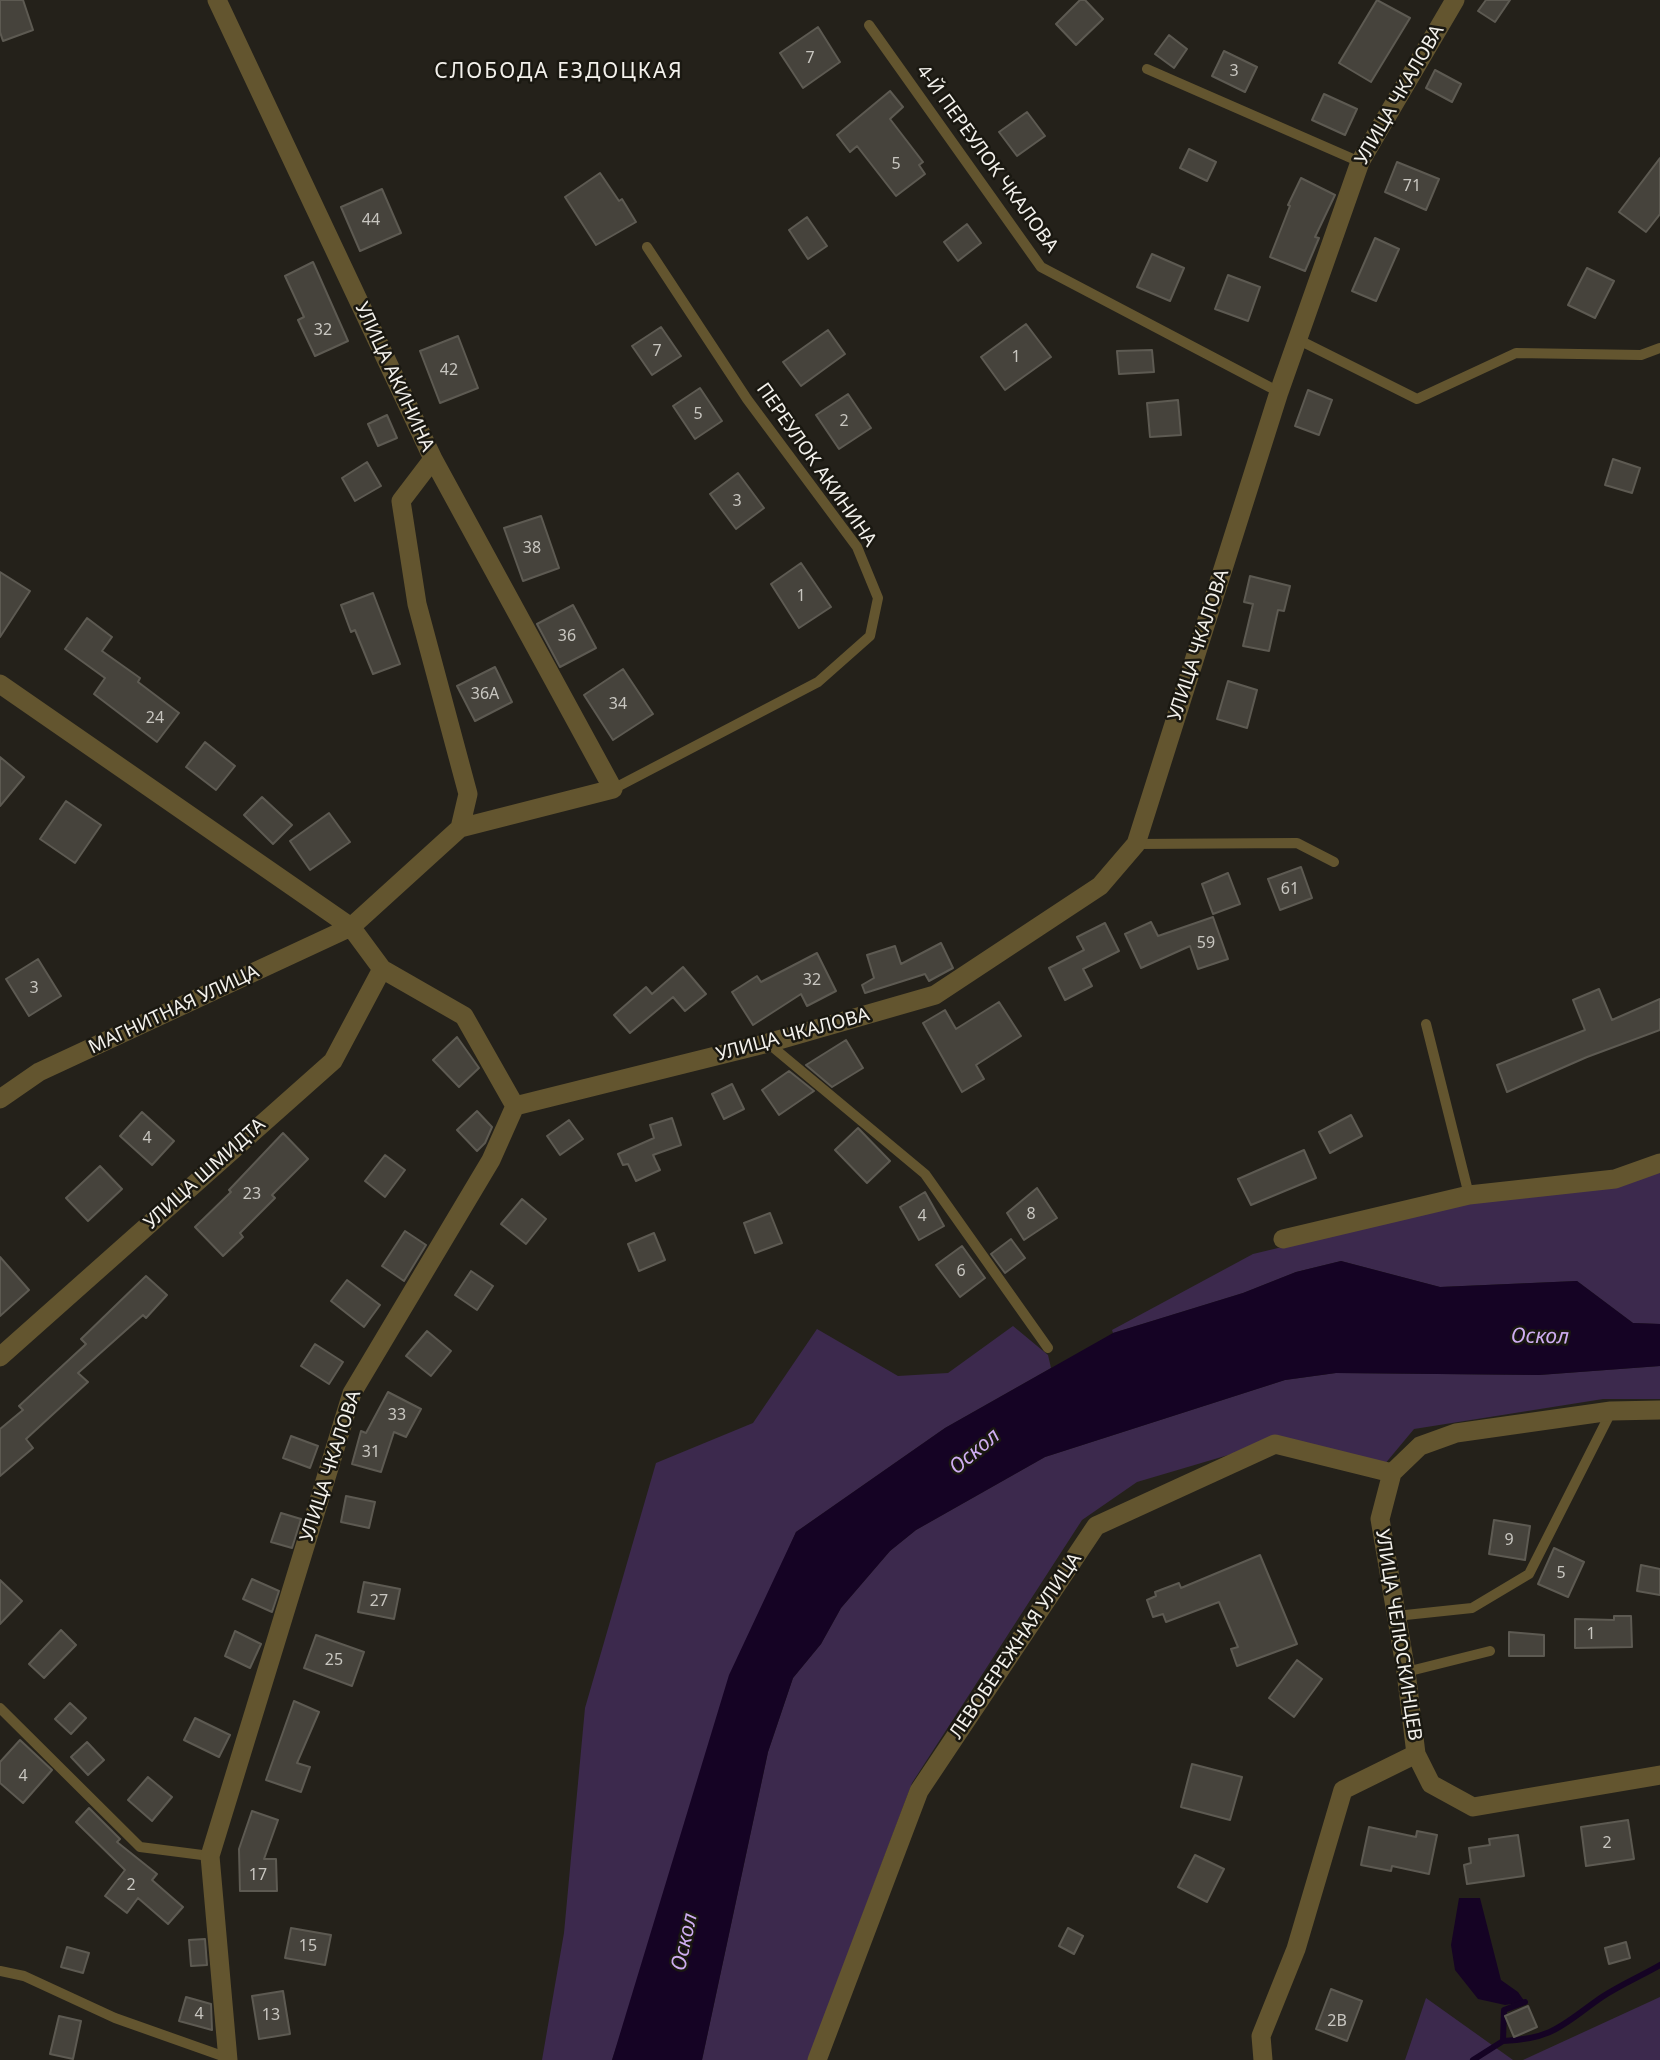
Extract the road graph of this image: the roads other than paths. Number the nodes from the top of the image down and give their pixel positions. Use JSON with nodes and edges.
{"nodes":[{"id":1,"x":217,"y":0,"type":"edge"},
{"id":2,"x":1455,"y":0,"type":"edge"},
{"id":3,"x":869,"y":25,"type":"dead end"},
{"id":4,"x":1147,"y":69,"type":"dead end"},
{"id":5,"x":1360,"y":162,"type":"junction"},
{"id":6,"x":647,"y":247,"type":"dead end"},
{"id":7,"x":1299,"y":340,"type":"junction"},
{"id":8,"x":1660,"y":348,"type":"edge"},
{"id":9,"x":1279,"y":392,"type":"junction"},
{"id":10,"x":433,"y":459,"type":"junction"},
{"id":11,"x":0,"y":684,"type":"edge"},
{"id":12,"x":613,"y":789,"type":"junction"},
{"id":13,"x":460,"y":828,"type":"junction"},
{"id":14,"x":1136,"y":844,"type":"junction"},
{"id":15,"x":1334,"y":862,"type":"dead end"},
{"id":16,"x":351,"y":927,"type":"junction"},
{"id":17,"x":382,"y":969,"type":"junction"},
{"id":18,"x":1426,"y":1024,"type":"dead end"},
{"id":19,"x":768,"y":1044,"type":"junction"},
{"id":20,"x":0,"y":1100,"type":"edge"},
{"id":21,"x":515,"y":1106,"type":"junction"},
{"id":22,"x":1660,"y":1163,"type":"edge"},
{"id":23,"x":1469,"y":1195,"type":"junction"},
{"id":24,"x":1283,"y":1239,"type":"dead end"},
{"id":25,"x":1048,"y":1348,"type":"dead end"},
{"id":26,"x":0,"y":1357,"type":"edge"},
{"id":27,"x":1660,"y":1410,"type":"edge"},
{"id":28,"x":1611,"y":1412,"type":"junction"},
{"id":29,"x":1392,"y":1473,"type":"junction"},
{"id":30,"x":1396,"y":1616,"type":"junction"},
{"id":31,"x":1490,"y":1651,"type":"dead end"},
{"id":32,"x":1406,"y":1672,"type":"junction"},
{"id":33,"x":0,"y":1708,"type":"edge"},
{"id":34,"x":1416,"y":1754,"type":"junction"},
{"id":35,"x":1660,"y":1775,"type":"edge"},
{"id":36,"x":210,"y":1856,"type":"junction"},
{"id":37,"x":0,"y":1970,"type":"edge"},
{"id":38,"x":228,"y":2059,"type":"edge"},
{"id":39,"x":817,"y":2060,"type":"edge"},
{"id":40,"x":1263,"y":2060,"type":"edge"}],
"edges":[{"from":1,"to":10,"type":"street","name":"УЛИЦА АКИНИНА"},
{"from":2,"to":5,"type":"street","name":"УЛИЦА ЧКАЛОВА"},
{"from":3,"to":9,"type":"lane","name":"4-Й ПЕРЕУЛОК ЧКАЛОВА"},
{"from":4,"to":5,"type":"lane"},
{"from":5,"to":7,"type":"street","name":"УЛИЦА ЧКАЛОВА"},
{"from":6,"to":12,"type":"lane","name":"ПЕРЕУЛОК АКИНИНА"},
{"from":7,"to":8,"type":"lane"},
{"from":7,"to":9,"type":"street","name":"УЛИЦА ЧКАЛОВА"},
{"from":9,"to":14,"type":"street","name":"УЛИЦА ЧКАЛОВА"},
{"from":10,"to":12,"type":"street"},
{"from":10,"to":13,"type":"street","name":"УЛИЦА АКИНИНА"},
{"from":11,"to":16,"type":"street"},
{"from":12,"to":13,"type":"street"},
{"from":13,"to":16,"type":"street"},
{"from":14,"to":15,"type":"lane"},
{"from":14,"to":19,"type":"street","name":"УЛИЦА ЧКАЛОВА"},
{"from":16,"to":17,"type":"street"},
{"from":16,"to":20,"type":"street","name":"МАГНИТНАЯ УЛИЦА"},
{"from":17,"to":21,"type":"street"},
{"from":17,"to":26,"type":"street","name":"УЛИЦА ШМИДТА"},
{"from":18,"to":23,"type":"lane"},
{"from":19,"to":21,"type":"street","name":"УЛИЦА ЧКАЛОВА"},
{"from":19,"to":25,"type":"lane"},
{"from":21,"to":36,"type":"street","name":"УЛИЦА ЧКАЛОВА"},
{"from":22,"to":23,"type":"street"},
{"from":23,"to":24,"type":"street"},
{"from":27,"to":28,"type":"street"},
{"from":28,"to":29,"type":"street"},
{"from":28,"to":30,"type":"lane"},
{"from":29,"to":30,"type":"street","name":"УЛИЦА ЧЕЛЮСКИНЦЕВ"},
{"from":29,"to":39,"type":"street","name":"ЛЕВОБЕРЕЖНАЯ УЛИЦА"},
{"from":30,"to":32,"type":"street","name":"УЛИЦА ЧЕЛЮСКИНЦЕВ"},
{"from":31,"to":32,"type":"lane"},
{"from":32,"to":34,"type":"street","name":"УЛИЦА ЧЕЛЮСКИНЦЕВ"},
{"from":33,"to":36,"type":"lane"},
{"from":34,"to":35,"type":"street","name":"УЛИЦА ЧЕЛЮСКИНЦЕВ"},
{"from":34,"to":40,"type":"street"},
{"from":36,"to":38,"type":"street","name":"УЛИЦА ЧКАЛОВА"},
{"from":37,"to":38,"type":"lane"}]}
